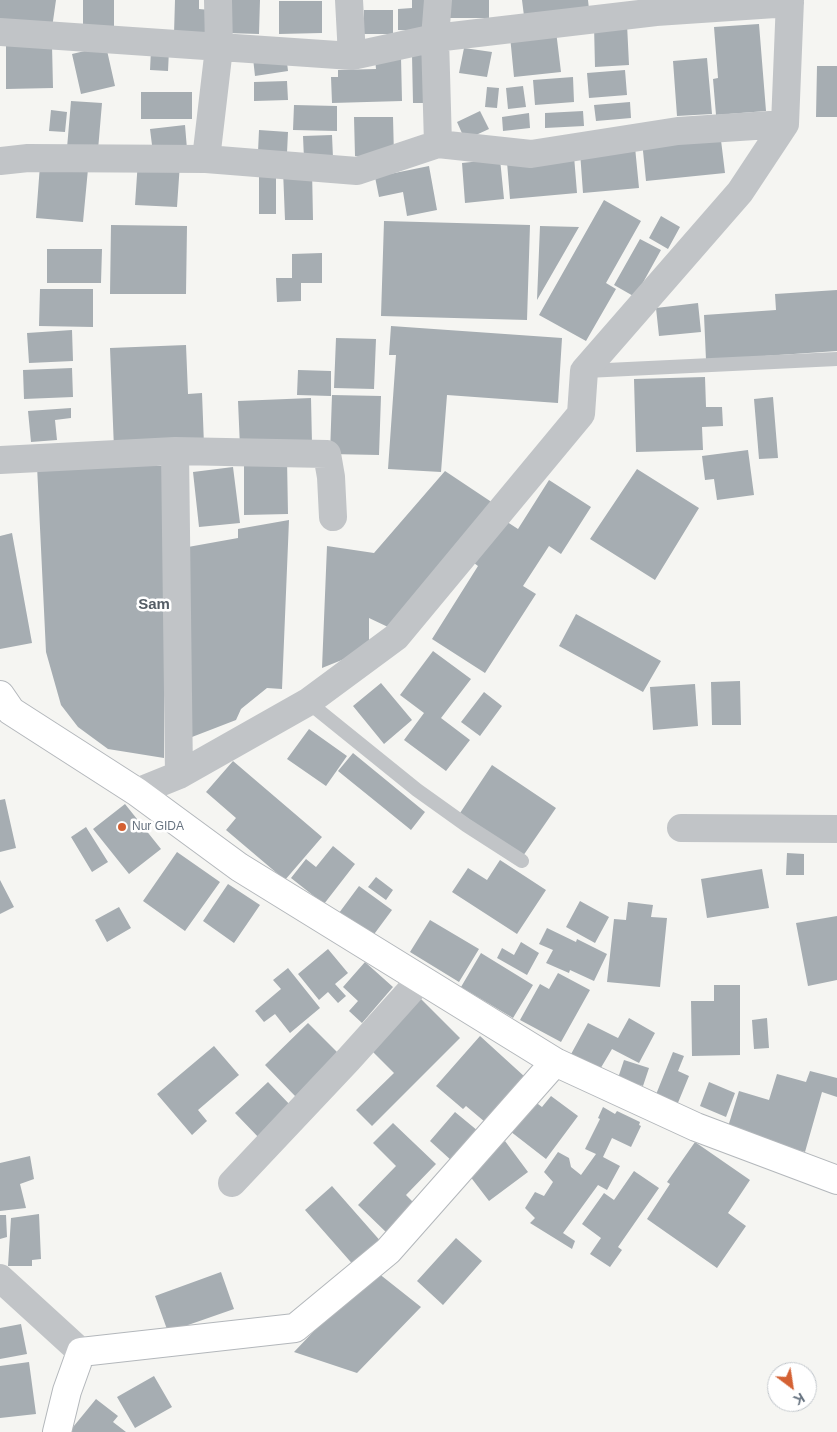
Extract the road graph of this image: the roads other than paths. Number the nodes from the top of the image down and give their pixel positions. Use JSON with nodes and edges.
{"nodes":[{"id":1,"x":218,"y":0,"type":"edge"},
{"id":2,"x":349,"y":0,"type":"edge"},
{"id":3,"x":438,"y":0,"type":"edge"},
{"id":4,"x":790,"y":1,"type":"edge"},
{"id":5,"x":0,"y":32,"type":"edge"},
{"id":6,"x":435,"y":38,"type":"junction"},
{"id":7,"x":219,"y":48,"type":"junction"},
{"id":8,"x":352,"y":56,"type":"junction"},
{"id":9,"x":785,"y":124,"type":"junction"},
{"id":10,"x":438,"y":144,"type":"junction"},
{"id":11,"x":206,"y":159,"type":"junction"},
{"id":12,"x":0,"y":161,"type":"edge"},
{"id":13,"x":837,"y":359,"type":"edge"},
{"id":14,"x":584,"y":371,"type":"junction"},
{"id":15,"x":175,"y":451,"type":"junction"},
{"id":16,"x":0,"y":460,"type":"edge"},
{"id":17,"x":333,"y":518,"type":"dead end"},
{"id":18,"x":0,"y":695,"type":"edge"},
{"id":19,"x":308,"y":702,"type":"junction"},
{"id":20,"x":180,"y":775,"type":"junction"},
{"id":21,"x":137,"y":792,"type":"junction"},
{"id":22,"x":682,"y":828,"type":"dead end"},
{"id":23,"x":837,"y":829,"type":"edge"},
{"id":24,"x":522,"y":861,"type":"dead end"},
{"id":25,"x":420,"y":980,"type":"junction"},
{"id":26,"x":555,"y":1062,"type":"junction"},
{"id":27,"x":837,"y":1180,"type":"edge"},
{"id":28,"x":232,"y":1183,"type":"dead end"},
{"id":29,"x":0,"y":1278,"type":"edge"},
{"id":30,"x":82,"y":1352,"type":"junction"},
{"id":31,"x":57,"y":1432,"type":"edge"}],
"edges":[{"from":1,"to":7,"type":"street"},
{"from":2,"to":8,"type":"street"},
{"from":3,"to":6,"type":"street"},
{"from":4,"to":6,"type":"street"},
{"from":4,"to":9,"type":"street"},
{"from":5,"to":7,"type":"street"},
{"from":6,"to":8,"type":"street"},
{"from":6,"to":10,"type":"street"},
{"from":7,"to":8,"type":"street"},
{"from":7,"to":11,"type":"street"},
{"from":9,"to":10,"type":"street"},
{"from":9,"to":14,"type":"street"},
{"from":10,"to":11,"type":"street"},
{"from":11,"to":12,"type":"street"},
{"from":13,"to":14,"type":"lane"},
{"from":14,"to":19,"type":"street"},
{"from":15,"to":16,"type":"street"},
{"from":15,"to":17,"type":"street"},
{"from":15,"to":20,"type":"street"},
{"from":18,"to":21,"type":"street"},
{"from":19,"to":20,"type":"street"},
{"from":19,"to":24,"type":"lane"},
{"from":20,"to":21,"type":"street"},
{"from":21,"to":25,"type":"street"},
{"from":22,"to":23,"type":"street"},
{"from":25,"to":26,"type":"street"},
{"from":25,"to":28,"type":"street"},
{"from":26,"to":27,"type":"street"},
{"from":26,"to":30,"type":"street"},
{"from":29,"to":30,"type":"street"},
{"from":30,"to":31,"type":"street"}]}
